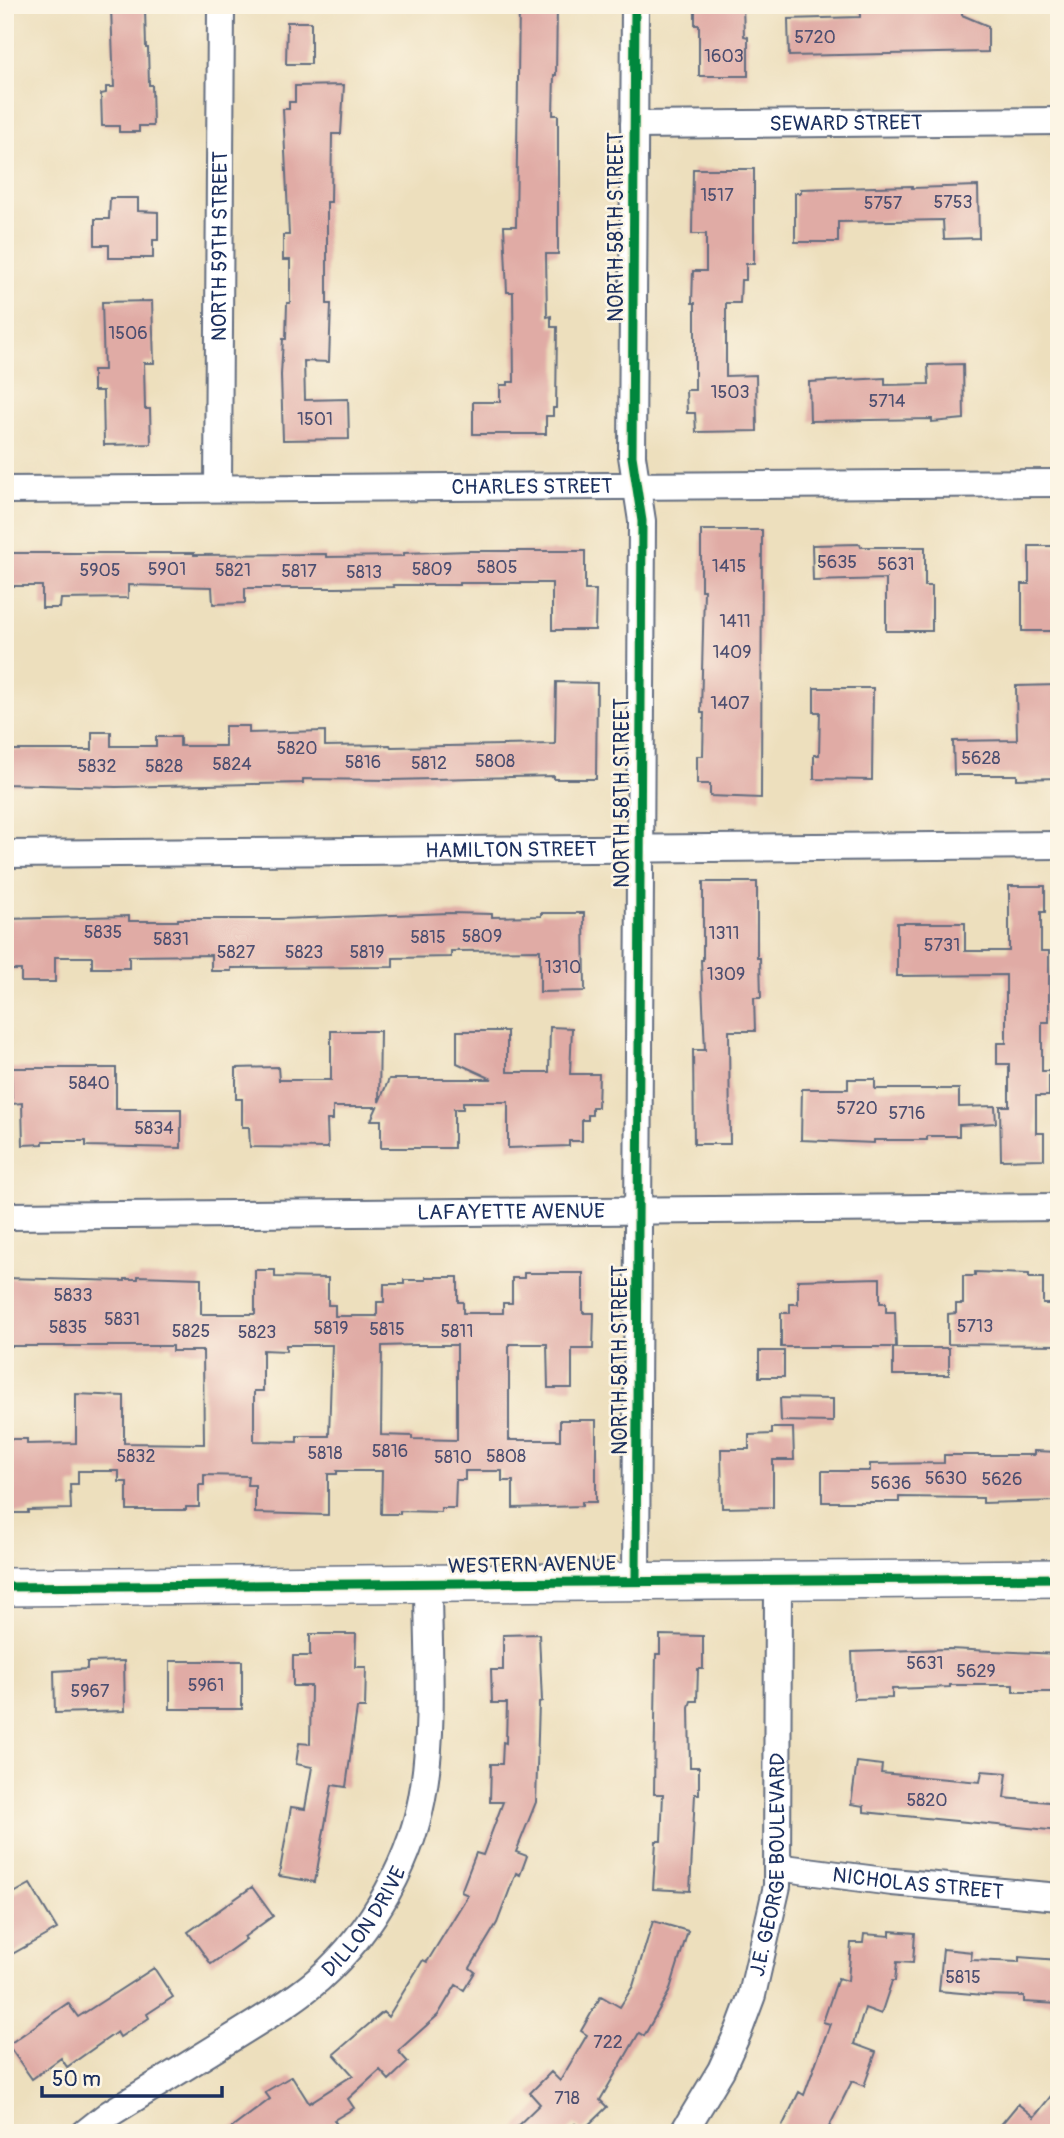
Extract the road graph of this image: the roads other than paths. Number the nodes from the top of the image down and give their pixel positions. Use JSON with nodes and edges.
{"nodes":[{"id":1,"x":221,"y":5,"type":"edge"},
{"id":2,"x":635,"y":5,"type":"edge"},
{"id":3,"x":1059,"y":121,"type":"edge"},
{"id":4,"x":634,"y":125,"type":"junction"},
{"id":5,"x":1059,"y":483,"type":"edge"},
{"id":6,"x":637,"y":486,"type":"junction"},
{"id":7,"x":218,"y":488,"type":"junction"},
{"id":8,"x":5,"y":490,"type":"edge"},
{"id":9,"x":1059,"y":845,"type":"edge"},
{"id":10,"x":639,"y":849,"type":"junction"},
{"id":11,"x":5,"y":854,"type":"edge"},
{"id":12,"x":1059,"y":1207,"type":"edge"},
{"id":13,"x":639,"y":1210,"type":"junction"},
{"id":14,"x":5,"y":1216,"type":"edge"},
{"id":15,"x":1059,"y":1578,"type":"edge"},
{"id":16,"x":778,"y":1580,"type":"junction"},
{"id":17,"x":636,"y":1581,"type":"junction"},
{"id":18,"x":428,"y":1583,"type":"junction"},
{"id":19,"x":5,"y":1587,"type":"edge"},
{"id":20,"x":778,"y":1867,"type":"junction"},
{"id":21,"x":1059,"y":1898,"type":"edge"},
{"id":22,"x":85,"y":2133,"type":"edge"},
{"id":23,"x":683,"y":2133,"type":"edge"}],
"edges":[{"from":1,"to":7,"type":"street","name":"NORTH 59TH STREET"},
{"from":2,"to":4,"type":"street","name":"NORTH 58TH STREET"},
{"from":3,"to":4,"type":"street","name":"SEWARD STREET"},
{"from":4,"to":6,"type":"street","name":"NORTH 58TH STREET"},
{"from":5,"to":6,"type":"street","name":"CHARLES STREET"},
{"from":6,"to":7,"type":"street","name":"CHARLES STREET"},
{"from":6,"to":10,"type":"street","name":"NORTH 58TH STREET"},
{"from":7,"to":8,"type":"street","name":"CHARLES STREET"},
{"from":9,"to":10,"type":"street","name":"HAMILTON STREET"},
{"from":10,"to":11,"type":"street","name":"HAMILTON STREET"},
{"from":10,"to":13,"type":"street","name":"NORTH 58TH STREET"},
{"from":12,"to":13,"type":"street","name":"LAFAYETTE AVENUE"},
{"from":13,"to":14,"type":"street","name":"LAFAYETTE AVENUE"},
{"from":13,"to":17,"type":"street","name":"NORTH 58TH STREET"},
{"from":15,"to":16,"type":"street","name":"WESTERN AVENUE"},
{"from":16,"to":17,"type":"street","name":"WESTERN AVENUE"},
{"from":16,"to":20,"type":"street","name":"J.E. GEORGE BOULEVARD"},
{"from":17,"to":18,"type":"street","name":"WESTERN AVENUE"},
{"from":18,"to":19,"type":"street","name":"WESTERN AVENUE"},
{"from":18,"to":22,"type":"street","name":"DILLON DRIVE"},
{"from":20,"to":21,"type":"street","name":"NICHOLAS STREET"},
{"from":20,"to":23,"type":"street","name":"J.E. GEORGE BOULEVARD"}]}
